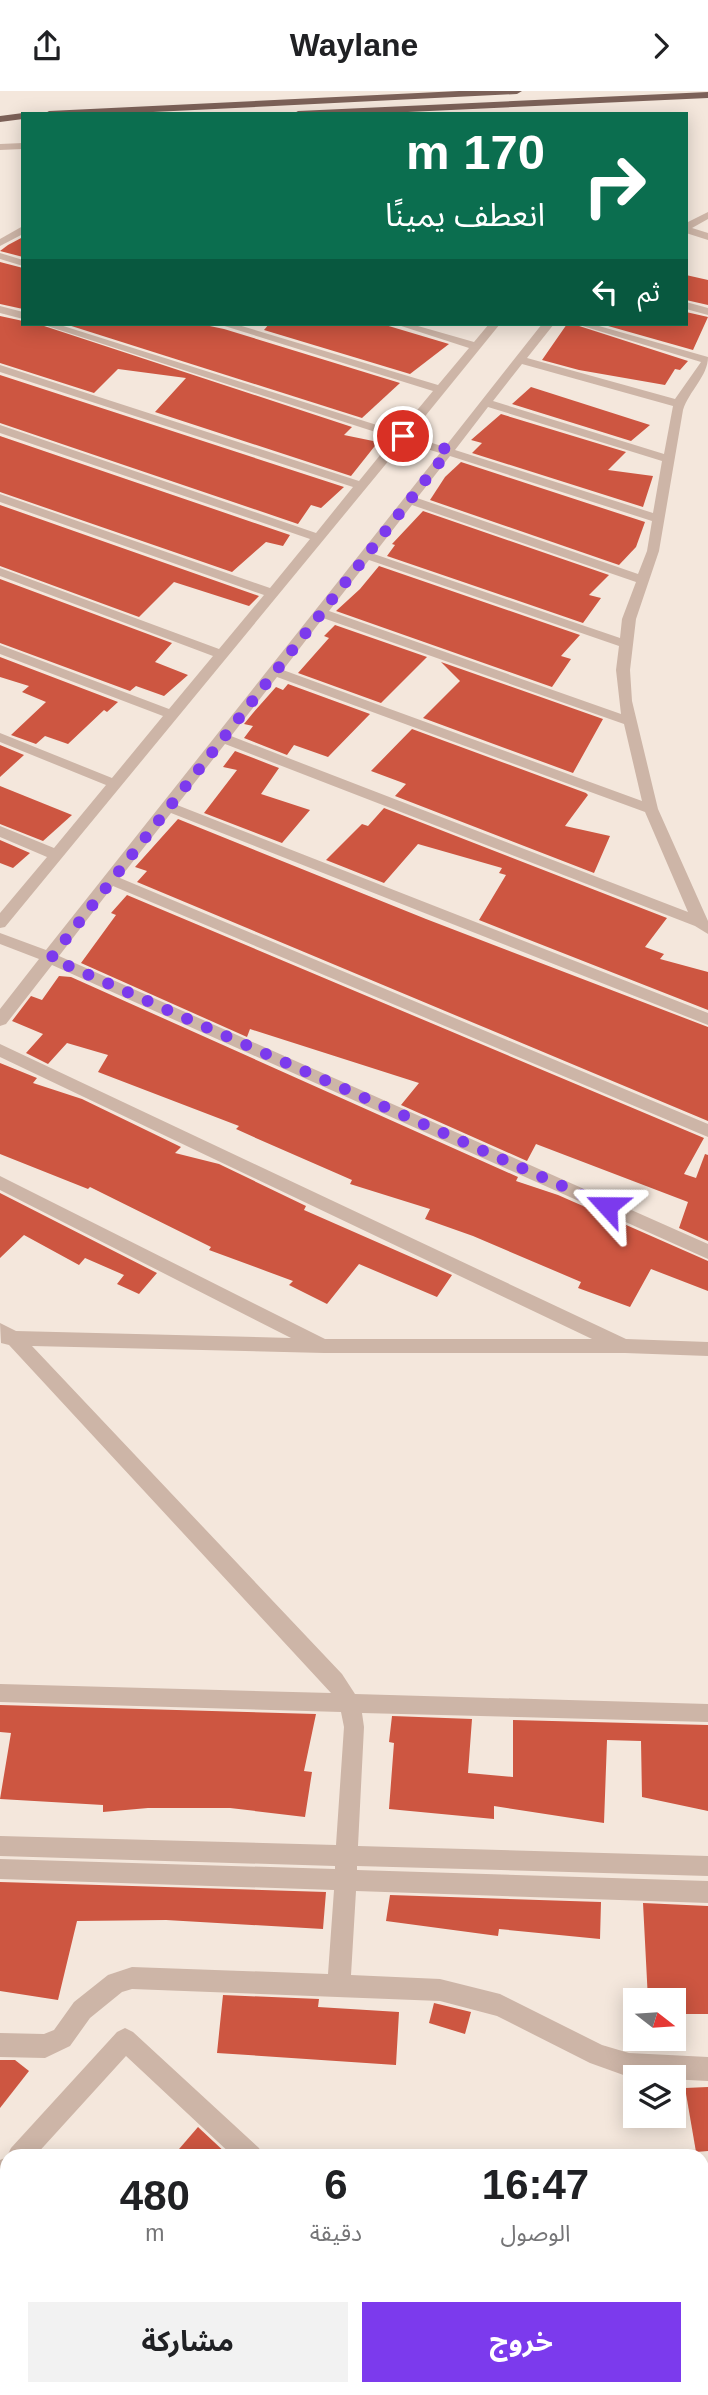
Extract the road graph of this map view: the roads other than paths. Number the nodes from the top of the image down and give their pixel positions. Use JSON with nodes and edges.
{"nodes":[{"id":1,"x":517,"y":91,"type":"edge"},
{"id":2,"x":665,"y":94,"type":"edge"},
{"id":3,"x":708,"y":95,"type":"edge"},
{"id":4,"x":90,"y":112,"type":"edge"},
{"id":5,"x":335,"y":112,"type":"edge"},
{"id":6,"x":21,"y":116,"type":"edge"},
{"id":7,"x":0,"y":119,"type":"edge"},
{"id":8,"x":21,"y":124,"type":"edge"},
{"id":9,"x":0,"y":125,"type":"edge"},
{"id":10,"x":20,"y":146,"type":"edge"},
{"id":11,"x":0,"y":147,"type":"edge"},
{"id":12,"x":0,"y":159,"type":"edge"},
{"id":13,"x":708,"y":215,"type":"edge"},
{"id":14,"x":688,"y":227,"type":"edge"},
{"id":15,"x":688,"y":229,"type":"edge"},
{"id":16,"x":21,"y":230,"type":"edge"},
{"id":17,"x":708,"y":237,"type":"edge"},
{"id":18,"x":0,"y":243,"type":"edge"},
{"id":19,"x":0,"y":256,"type":"edge"},
{"id":20,"x":21,"y":262,"type":"edge"},
{"id":21,"x":688,"y":306,"type":"edge"},
{"id":22,"x":0,"y":309,"type":"edge"},
{"id":23,"x":708,"y":312,"type":"edge"},
{"id":24,"x":21,"y":315,"type":"edge"},
{"id":25,"x":53,"y":326,"type":"edge"},
{"id":26,"x":231,"y":326,"type":"edge"},
{"id":27,"x":407,"y":326,"type":"edge"},
{"id":28,"x":493,"y":326,"type":"edge"},
{"id":29,"x":546,"y":326,"type":"edge"},
{"id":30,"x":588,"y":326,"type":"edge"},
{"id":31,"x":477,"y":347,"type":"junction"},
{"id":32,"x":520,"y":360,"type":"junction"},
{"id":33,"x":708,"y":361,"type":"edge"},
{"id":34,"x":0,"y":368,"type":"edge"},
{"id":35,"x":440,"y":390,"type":"junction"},
{"id":36,"x":486,"y":403,"type":"junction"},
{"id":37,"x":680,"y":404,"type":"junction"},
{"id":38,"x":0,"y":429,"type":"edge"},
{"id":39,"x":403,"y":436,"type":"junction"},
{"id":40,"x":449,"y":450,"type":"junction"},
{"id":41,"x":668,"y":459,"type":"junction"},
{"id":42,"x":361,"y":486,"type":"junction"},
{"id":43,"x":0,"y":498,"type":"edge"},
{"id":44,"x":410,"y":500,"type":"junction"},
{"id":45,"x":659,"y":519,"type":"junction"},
{"id":46,"x":318,"y":538,"type":"junction"},
{"id":47,"x":366,"y":555,"type":"junction"},
{"id":48,"x":0,"y":572,"type":"edge"},
{"id":49,"x":643,"y":580,"type":"junction"},
{"id":50,"x":272,"y":593,"type":"junction"},
{"id":51,"x":321,"y":613,"type":"junction"},
{"id":52,"x":625,"y":644,"type":"junction"},
{"id":53,"x":0,"y":649,"type":"edge"},
{"id":54,"x":222,"y":655,"type":"junction"},
{"id":55,"x":275,"y":672,"type":"junction"},
{"id":56,"x":172,"y":715,"type":"junction"},
{"id":57,"x":630,"y":722,"type":"junction"},
{"id":58,"x":0,"y":737,"type":"edge"},
{"id":59,"x":223,"y":738,"type":"junction"},
{"id":60,"x":115,"y":784,"type":"junction"},
{"id":61,"x":169,"y":807,"type":"junction"},
{"id":62,"x":651,"y":809,"type":"junction"},
{"id":63,"x":0,"y":831,"type":"edge"},
{"id":64,"x":56,"y":855,"type":"junction"},
{"id":65,"x":112,"y":880,"type":"junction"},
{"id":66,"x":0,"y":923,"type":"edge"},
{"id":67,"x":704,"y":926,"type":"edge"},
{"id":68,"x":0,"y":938,"type":"edge"},
{"id":69,"x":51,"y":958,"type":"junction"},
{"id":70,"x":708,"y":1019,"type":"edge"},
{"id":71,"x":0,"y":1020,"type":"edge"},
{"id":72,"x":0,"y":1050,"type":"edge"},
{"id":73,"x":708,"y":1131,"type":"edge"},
{"id":74,"x":0,"y":1182,"type":"edge"},
{"id":75,"x":708,"y":1252,"type":"edge"},
{"id":76,"x":4,"y":1335,"type":"edge"},
{"id":77,"x":324,"y":1346,"type":"junction"},
{"id":78,"x":625,"y":1346,"type":"junction"},
{"id":79,"x":708,"y":1349,"type":"edge"},
{"id":80,"x":0,"y":1693,"type":"edge"},
{"id":81,"x":350,"y":1704,"type":"junction"},
{"id":82,"x":708,"y":1713,"type":"edge"},
{"id":83,"x":0,"y":1846,"type":"edge"},
{"id":84,"x":708,"y":1866,"type":"edge"},
{"id":85,"x":346,"y":1868,"type":"junction"},
{"id":86,"x":0,"y":1869,"type":"edge"},
{"id":87,"x":708,"y":1892,"type":"edge"},
{"id":88,"x":339,"y":1986,"type":"junction"},
{"id":89,"x":0,"y":2045,"type":"edge"},
{"id":90,"x":708,"y":2069,"type":"edge"},
{"id":91,"x":25,"y":2149,"type":"edge"},
{"id":92,"x":243,"y":2149,"type":"edge"}],
"edges":[{"from":1,"to":4,"type":"main road"},
{"from":2,"to":3,"type":"main road"},
{"from":2,"to":5,"type":"main road"},
{"from":6,"to":7,"type":"main road"},
{"from":8,"to":9,"type":"main road"},
{"from":10,"to":11,"type":"street"},
{"from":10,"to":12,"type":"street"},
{"from":13,"to":14,"type":"street"},
{"from":15,"to":17,"type":"street"},
{"from":16,"to":18,"type":"street"},
{"from":19,"to":20,"type":"street"},
{"from":21,"to":23,"type":"street"},
{"from":22,"to":24,"type":"street"},
{"from":25,"to":39,"type":"street"},
{"from":26,"to":35,"type":"street"},
{"from":27,"to":31,"type":"street"},
{"from":28,"to":31,"type":"street"},
{"from":29,"to":32,"type":"street"},
{"from":30,"to":33,"type":"street"},
{"from":31,"to":35,"type":"street"},
{"from":32,"to":36,"type":"street"},
{"from":32,"to":37,"type":"street"},
{"from":33,"to":37,"type":"street"},
{"from":34,"to":42,"type":"street"},
{"from":35,"to":39,"type":"street"},
{"from":36,"to":40,"type":"street"},
{"from":36,"to":41,"type":"street"},
{"from":37,"to":41,"type":"street"},
{"from":38,"to":46,"type":"street"},
{"from":39,"to":40,"type":"street"},
{"from":39,"to":42,"type":"street"},
{"from":40,"to":44,"type":"street"},
{"from":40,"to":45,"type":"street"},
{"from":41,"to":45,"type":"street"},
{"from":42,"to":46,"type":"street"},
{"from":43,"to":50,"type":"street"},
{"from":44,"to":47,"type":"street"},
{"from":44,"to":49,"type":"street"},
{"from":45,"to":49,"type":"street"},
{"from":46,"to":50,"type":"street"},
{"from":47,"to":51,"type":"street"},
{"from":47,"to":52,"type":"street"},
{"from":48,"to":54,"type":"street"},
{"from":49,"to":52,"type":"street"},
{"from":50,"to":54,"type":"street"},
{"from":51,"to":55,"type":"street"},
{"from":51,"to":57,"type":"street"},
{"from":52,"to":57,"type":"street"},
{"from":53,"to":56,"type":"street"},
{"from":54,"to":56,"type":"street"},
{"from":55,"to":59,"type":"street"},
{"from":55,"to":62,"type":"street"},
{"from":56,"to":60,"type":"street"},
{"from":57,"to":62,"type":"street"},
{"from":58,"to":60,"type":"street"},
{"from":59,"to":61,"type":"street"},
{"from":59,"to":67,"type":"street"},
{"from":60,"to":64,"type":"street"},
{"from":61,"to":65,"type":"street"},
{"from":61,"to":70,"type":"street"},
{"from":62,"to":67,"type":"street"},
{"from":63,"to":64,"type":"street"},
{"from":64,"to":66,"type":"street"},
{"from":65,"to":69,"type":"street"},
{"from":65,"to":73,"type":"street"},
{"from":68,"to":69,"type":"street"},
{"from":69,"to":71,"type":"street"},
{"from":69,"to":75,"type":"street"},
{"from":72,"to":78,"type":"street"},
{"from":74,"to":77,"type":"street"},
{"from":76,"to":77,"type":"street"},
{"from":76,"to":81,"type":"street"},
{"from":77,"to":78,"type":"street"},
{"from":78,"to":79,"type":"street"},
{"from":80,"to":81,"type":"street"},
{"from":81,"to":82,"type":"street"},
{"from":81,"to":85,"type":"street"},
{"from":83,"to":85,"type":"street"},
{"from":84,"to":85,"type":"street"},
{"from":85,"to":86,"type":"street"},
{"from":85,"to":87,"type":"street"},
{"from":85,"to":88,"type":"street"},
{"from":88,"to":89,"type":"street"},
{"from":88,"to":90,"type":"street"},
{"from":91,"to":92,"type":"street"}]}
